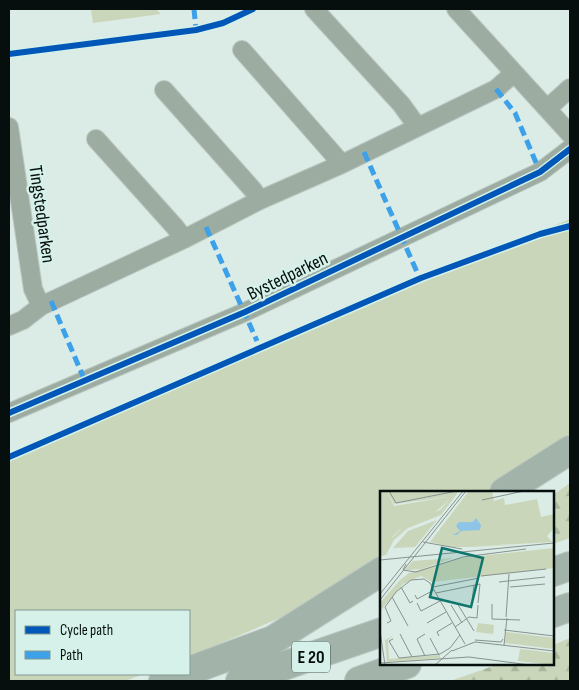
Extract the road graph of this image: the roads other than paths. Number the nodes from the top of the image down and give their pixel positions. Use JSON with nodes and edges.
{"nodes":[{"id":1,"x":314,"y":9,"type":"edge"},
{"id":2,"x":456,"y":9,"type":"edge"},
{"id":3,"x":242,"y":50,"type":"dead end"},
{"id":4,"x":514,"y":73,"type":"junction"},
{"id":5,"x":570,"y":88,"type":"edge"},
{"id":6,"x":164,"y":90,"type":"dead end"},
{"id":7,"x":548,"y":108,"type":"junction"},
{"id":8,"x":416,"y":126,"type":"junction"},
{"id":9,"x":9,"y":127,"type":"edge"},
{"id":10,"x":570,"y":134,"type":"edge"},
{"id":11,"x":96,"y":139,"type":"dead end"},
{"id":12,"x":570,"y":149,"type":"edge"},
{"id":13,"x":342,"y":164,"type":"junction"},
{"id":14,"x":260,"y":200,"type":"junction"},
{"id":15,"x":184,"y":239,"type":"junction"},
{"id":16,"x":41,"y":306,"type":"junction"},
{"id":17,"x":9,"y":326,"type":"edge"},
{"id":18,"x":9,"y":413,"type":"edge"},
{"id":19,"x":570,"y":450,"type":"edge"},
{"id":20,"x":506,"y":491,"type":"edge"},
{"id":21,"x":570,"y":566,"type":"edge"},
{"id":22,"x":380,"y":572,"type":"edge"},
{"id":23,"x":554,"y":572,"type":"edge"},
{"id":24,"x":570,"y":607,"type":"edge"},
{"id":25,"x":554,"y":613,"type":"edge"},
{"id":26,"x":380,"y":633,"type":"edge"},
{"id":27,"x":404,"y":665,"type":"edge"},
{"id":28,"x":190,"y":672,"type":"edge"},
{"id":29,"x":180,"y":675,"type":"edge"},
{"id":30,"x":162,"y":681,"type":"edge"},
{"id":31,"x":240,"y":681,"type":"edge"},
{"id":32,"x":359,"y":681,"type":"edge"}],
"edges":[{"from":1,"to":8,"type":"street"},
{"from":2,"to":4,"type":"street"},
{"from":3,"to":13,"type":"street"},
{"from":4,"to":7,"type":"street"},
{"from":4,"to":8,"type":"street"},
{"from":5,"to":7,"type":"street"},
{"from":6,"to":14,"type":"street"},
{"from":7,"to":10,"type":"street"},
{"from":8,"to":13,"type":"street"},
{"from":9,"to":16,"type":"street","name":"Tingstedparken"},
{"from":11,"to":15,"type":"street"},
{"from":12,"to":18,"type":"street","name":"Bystedparken"},
{"from":13,"to":14,"type":"street"},
{"from":14,"to":15,"type":"street"},
{"from":15,"to":16,"type":"street"},
{"from":16,"to":17,"type":"street"},
{"from":19,"to":20,"type":"highway"},
{"from":21,"to":23,"type":"highway"},
{"from":22,"to":28,"type":"highway"},
{"from":24,"to":25,"type":"highway"},
{"from":26,"to":31,"type":"highway","number":"E 20"},
{"from":27,"to":32,"type":"highway"},
{"from":29,"to":30,"type":"highway"}]}
